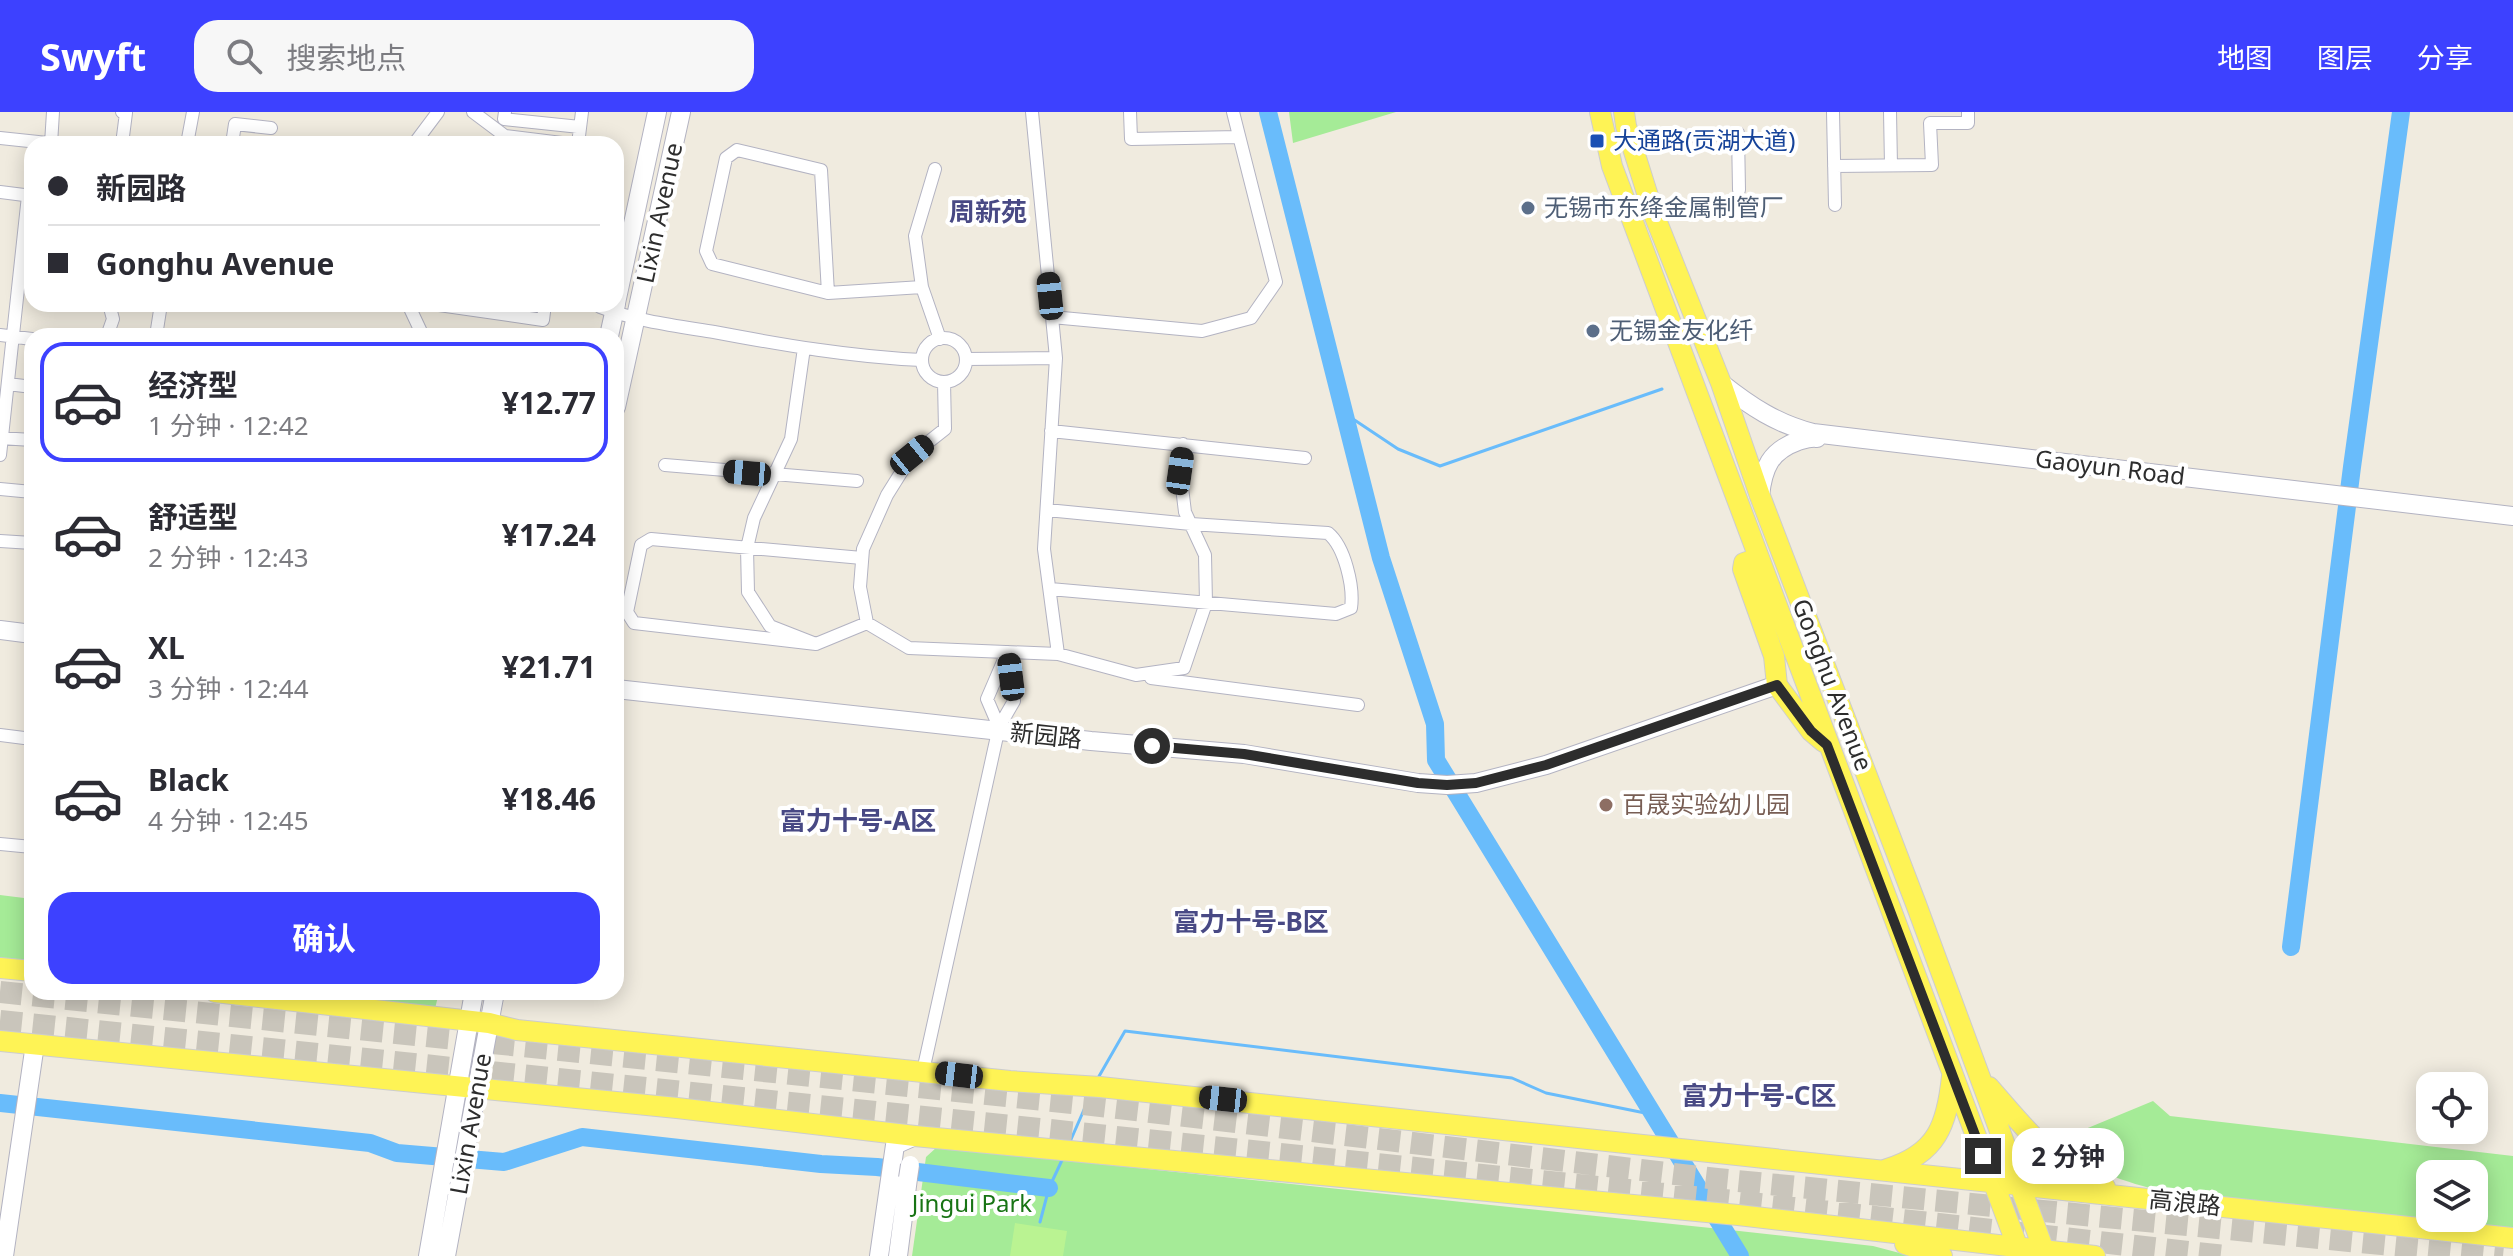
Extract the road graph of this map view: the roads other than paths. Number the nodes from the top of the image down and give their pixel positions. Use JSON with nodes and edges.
{"nodes":[{"id":1,"x":53,"y":112,"type":"edge"},
{"id":2,"x":122,"y":112,"type":"edge"},
{"id":3,"x":193,"y":112,"type":"edge"},
{"id":4,"x":438,"y":112,"type":"edge"},
{"id":5,"x":473,"y":112,"type":"edge"},
{"id":6,"x":505,"y":112,"type":"edge"},
{"id":7,"x":582,"y":112,"type":"edge"},
{"id":8,"x":657,"y":112,"type":"edge"},
{"id":9,"x":681,"y":112,"type":"edge"},
{"id":10,"x":1032,"y":112,"type":"edge"},
{"id":11,"x":1130,"y":112,"type":"edge"},
{"id":12,"x":1233,"y":112,"type":"edge"},
{"id":13,"x":1600,"y":112,"type":"edge"},
{"id":14,"x":1624,"y":112,"type":"edge"},
{"id":15,"x":1833,"y":112,"type":"edge"},
{"id":16,"x":1890,"y":112,"type":"edge"},
{"id":17,"x":1968,"y":112,"type":"edge"},
{"id":18,"x":533,"y":117,"type":"edge"},
{"id":19,"x":580,"y":127,"type":"junction"},
{"id":20,"x":271,"y":128,"type":"dead end"},
{"id":21,"x":53,"y":136,"type":"edge"},
{"id":22,"x":123,"y":136,"type":"edge"},
{"id":23,"x":188,"y":136,"type":"edge"},
{"id":24,"x":233,"y":136,"type":"edge"},
{"id":25,"x":420,"y":136,"type":"edge"},
{"id":26,"x":496,"y":136,"type":"edge"},
{"id":27,"x":579,"y":136,"type":"edge"},
{"id":28,"x":1239,"y":137,"type":"junction"},
{"id":29,"x":0,"y":138,"type":"edge"},
{"id":30,"x":1649,"y":138,"type":"dead end"},
{"id":31,"x":24,"y":141,"type":"edge"},
{"id":32,"x":1891,"y":165,"type":"junction"},
{"id":33,"x":1834,"y":166,"type":"junction"},
{"id":34,"x":935,"y":169,"type":"dead end"},
{"id":35,"x":1739,"y":190,"type":"dead end"},
{"id":36,"x":0,"y":192,"type":"edge"},
{"id":37,"x":24,"y":195,"type":"edge"},
{"id":38,"x":1835,"y":205,"type":"dead end"},
{"id":39,"x":24,"y":242,"type":"edge"},
{"id":40,"x":624,"y":255,"type":"edge"},
{"id":41,"x":18,"y":287,"type":"junction"},
{"id":42,"x":24,"y":287,"type":"edge"},
{"id":43,"x":922,"y":287,"type":"junction"},
{"id":44,"x":828,"y":293,"type":"junction"},
{"id":45,"x":488,"y":312,"type":"edge"},
{"id":46,"x":544,"y":312,"type":"edge"},
{"id":47,"x":624,"y":312,"type":"edge"},
{"id":48,"x":637,"y":317,"type":"junction"},
{"id":49,"x":1052,"y":317,"type":"junction"},
{"id":50,"x":6,"y":336,"type":"edge"},
{"id":51,"x":940,"y":339,"type":"junction"},
{"id":52,"x":804,"y":348,"type":"junction"},
{"id":53,"x":1056,"y":358,"type":"junction"},
{"id":54,"x":966,"y":359,"type":"junction"},
{"id":55,"x":922,"y":360,"type":"junction"},
{"id":56,"x":624,"y":373,"type":"edge"},
{"id":57,"x":944,"y":382,"type":"junction"},
{"id":58,"x":1721,"y":383,"type":"junction"},
{"id":59,"x":8,"y":384,"type":"junction"},
{"id":60,"x":24,"y":386,"type":"edge"},
{"id":61,"x":1051,"y":431,"type":"junction"},
{"id":62,"x":2,"y":438,"type":"edge"},
{"id":63,"x":24,"y":439,"type":"edge"},
{"id":64,"x":1183,"y":444,"type":"junction"},
{"id":65,"x":0,"y":455,"type":"edge"},
{"id":66,"x":1305,"y":458,"type":"dead end"},
{"id":67,"x":665,"y":465,"type":"dead end"},
{"id":68,"x":774,"y":476,"type":"junction"},
{"id":69,"x":857,"y":481,"type":"dead end"},
{"id":70,"x":0,"y":489,"type":"edge"},
{"id":71,"x":24,"y":491,"type":"edge"},
{"id":72,"x":1760,"y":496,"type":"junction"},
{"id":73,"x":1047,"y":510,"type":"junction"},
{"id":74,"x":2513,"y":518,"type":"edge"},
{"id":75,"x":1191,"y":524,"type":"junction"},
{"id":76,"x":0,"y":541,"type":"edge"},
{"id":77,"x":24,"y":542,"type":"edge"},
{"id":78,"x":747,"y":548,"type":"junction"},
{"id":79,"x":862,"y":558,"type":"junction"},
{"id":80,"x":1758,"y":558,"type":"junction"},
{"id":81,"x":1050,"y":589,"type":"junction"},
{"id":82,"x":1206,"y":603,"type":"junction"},
{"id":83,"x":867,"y":623,"type":"junction"},
{"id":84,"x":0,"y":627,"type":"edge"},
{"id":85,"x":24,"y":630,"type":"edge"},
{"id":86,"x":816,"y":644,"type":"junction"},
{"id":87,"x":1007,"y":652,"type":"junction"},
{"id":88,"x":1058,"y":654,"type":"junction"},
{"id":89,"x":1136,"y":675,"type":"junction"},
{"id":90,"x":1777,"y":684,"type":"junction"},
{"id":91,"x":624,"y":687,"type":"edge"},
{"id":92,"x":1358,"y":705,"type":"dead end"},
{"id":93,"x":999,"y":729,"type":"junction"},
{"id":94,"x":0,"y":735,"type":"edge"},
{"id":95,"x":24,"y":738,"type":"edge"},
{"id":96,"x":1827,"y":745,"type":"junction"},
{"id":97,"x":0,"y":844,"type":"edge"},
{"id":98,"x":24,"y":846,"type":"edge"},
{"id":99,"x":0,"y":968,"type":"edge"},
{"id":100,"x":24,"y":970,"type":"edge"},
{"id":101,"x":285,"y":1000,"type":"edge"},
{"id":102,"x":475,"y":1000,"type":"edge"},
{"id":103,"x":491,"y":1000,"type":"edge"},
{"id":104,"x":479,"y":1022,"type":"junction"},
{"id":105,"x":0,"y":1041,"type":"edge"},
{"id":106,"x":32,"y":1044,"type":"junction"},
{"id":107,"x":923,"y":1071,"type":"junction"},
{"id":108,"x":1952,"y":1072,"type":"junction"},
{"id":109,"x":1980,"y":1077,"type":"junction"},
{"id":110,"x":468,"y":1087,"type":"junction"},
{"id":111,"x":915,"y":1136,"type":"junction"},
{"id":112,"x":900,"y":1170,"type":"junction"},
{"id":113,"x":1883,"y":1170,"type":"junction"},
{"id":114,"x":1993,"y":1183,"type":"junction"},
{"id":115,"x":451,"y":1184,"type":"junction"},
{"id":116,"x":2019,"y":1185,"type":"junction"},
{"id":117,"x":2148,"y":1199,"type":"junction"},
{"id":118,"x":1847,"y":1227,"type":"junction"},
{"id":119,"x":2513,"y":1238,"type":"edge"},
{"id":120,"x":2020,"y":1252,"type":"edge"},
{"id":121,"x":2,"y":1254,"type":"edge"},
{"id":122,"x":2045,"y":1254,"type":"edge"},
{"id":123,"x":428,"y":1256,"type":"edge"},
{"id":124,"x":446,"y":1256,"type":"edge"},
{"id":125,"x":879,"y":1256,"type":"edge"},
{"id":126,"x":898,"y":1256,"type":"edge"},
{"id":127,"x":1942,"y":1256,"type":"edge"},
{"id":128,"x":2095,"y":1256,"type":"edge"}],
"edges":[{"from":1,"to":21,"type":"street"},
{"from":2,"to":22,"type":"street"},
{"from":3,"to":23,"type":"street"},
{"from":4,"to":25,"type":"street"},
{"from":5,"to":26,"type":"street"},
{"from":6,"to":18,"type":"street"},
{"from":7,"to":19,"type":"street"},
{"from":8,"to":40,"type":"street","name":"Lixin Avenue"},
{"from":9,"to":48,"type":"street","name":"Lixin Avenue"},
{"from":10,"to":49,"type":"street"},
{"from":11,"to":28,"type":"street"},
{"from":12,"to":28,"type":"street"},
{"from":13,"to":80,"type":"main road","name":"Gonghu Avenue"},
{"from":14,"to":58,"type":"main road","name":"Gonghu Avenue"},
{"from":15,"to":33,"type":"street"},
{"from":16,"to":32,"type":"street"},
{"from":17,"to":32,"type":"street"},
{"from":18,"to":19,"type":"street"},
{"from":19,"to":27,"type":"street"},
{"from":20,"to":24,"type":"street"},
{"from":28,"to":49,"type":"street"},
{"from":29,"to":31,"type":"street"},
{"from":30,"to":35,"type":"street"},
{"from":32,"to":33,"type":"street"},
{"from":33,"to":38,"type":"street"},
{"from":34,"to":43,"type":"street"},
{"from":36,"to":37,"type":"street"},
{"from":39,"to":41,"type":"street"},
{"from":41,"to":42,"type":"street"},
{"from":41,"to":50,"type":"street"},
{"from":43,"to":44,"type":"street"},
{"from":43,"to":51,"type":"street"},
{"from":44,"to":44,"type":"street"},
{"from":45,"to":46,"type":"street"},
{"from":47,"to":48,"type":"street"},
{"from":48,"to":52,"type":"street"},
{"from":48,"to":56,"type":"street","name":"Lixin Avenue"},
{"from":49,"to":53,"type":"street"},
{"from":50,"to":59,"type":"street"},
{"from":51,"to":54,"type":"street"},
{"from":51,"to":55,"type":"street"},
{"from":52,"to":55,"type":"street"},
{"from":52,"to":68,"type":"street"},
{"from":53,"to":54,"type":"street"},
{"from":53,"to":61,"type":"street"},
{"from":54,"to":57,"type":"street"},
{"from":55,"to":57,"type":"street"},
{"from":57,"to":79,"type":"street"},
{"from":58,"to":72,"type":"main road","name":"Gonghu Avenue"},
{"from":58,"to":74,"type":"street","name":"Gaoyun Road"},
{"from":59,"to":60,"type":"street"},
{"from":59,"to":62,"type":"street"},
{"from":61,"to":64,"type":"street"},
{"from":61,"to":73,"type":"street"},
{"from":62,"to":63,"type":"street"},
{"from":62,"to":65,"type":"street"},
{"from":64,"to":66,"type":"street"},
{"from":64,"to":75,"type":"street"},
{"from":67,"to":68,"type":"street"},
{"from":68,"to":69,"type":"street"},
{"from":68,"to":78,"type":"street"},
{"from":70,"to":71,"type":"street"},
{"from":72,"to":74,"type":"street","name":"Gaoyun Road"},
{"from":72,"to":109,"type":"main road","name":"Gonghu Avenue"},
{"from":73,"to":75,"type":"street"},
{"from":73,"to":81,"type":"street"},
{"from":75,"to":82,"type":"street"},
{"from":75,"to":82,"type":"street"},
{"from":76,"to":77,"type":"street"},
{"from":78,"to":79,"type":"street"},
{"from":78,"to":86,"type":"street"},
{"from":78,"to":86,"type":"street"},
{"from":79,"to":83,"type":"street"},
{"from":80,"to":90,"type":"main road"},
{"from":80,"to":96,"type":"main road","name":"Gonghu Avenue"},
{"from":81,"to":82,"type":"street"},
{"from":81,"to":88,"type":"street"},
{"from":82,"to":89,"type":"street"},
{"from":83,"to":86,"type":"street"},
{"from":83,"to":87,"type":"street"},
{"from":84,"to":85,"type":"street"},
{"from":87,"to":88,"type":"street"},
{"from":87,"to":93,"type":"street"},
{"from":87,"to":93,"type":"street"},
{"from":88,"to":89,"type":"street"},
{"from":89,"to":92,"type":"street"},
{"from":90,"to":93,"type":"street","name":"新园路"},
{"from":90,"to":96,"type":"main road"},
{"from":91,"to":93,"type":"street","name":"新园路"},
{"from":93,"to":107,"type":"street"},
{"from":94,"to":95,"type":"street"},
{"from":96,"to":108,"type":"main road","name":"Gonghu Avenue"},
{"from":97,"to":98,"type":"street"},
{"from":99,"to":100,"type":"main road"},
{"from":101,"to":104,"type":"main road","name":"高浪路"},
{"from":102,"to":104,"type":"street","name":"Lixin Avenue"},
{"from":103,"to":104,"type":"street","name":"Lixin Avenue"},
{"from":104,"to":107,"type":"main road","name":"高浪路"},
{"from":104,"to":110,"type":"street","name":"Lixin Avenue"},
{"from":105,"to":106,"type":"main road"},
{"from":106,"to":110,"type":"main road"},
{"from":106,"to":121,"type":"street"},
{"from":107,"to":113,"type":"main road","name":"高浪路"},
{"from":108,"to":113,"type":"main road"},
{"from":108,"to":114,"type":"main road","name":"Gonghu Avenue"},
{"from":109,"to":116,"type":"main road","name":"Gonghu Avenue"},
{"from":109,"to":117,"type":"main road"},
{"from":110,"to":111,"type":"main road"},
{"from":110,"to":115,"type":"street","name":"Lixin Avenue"},
{"from":111,"to":112,"type":"street"},
{"from":111,"to":118,"type":"main road"},
{"from":112,"to":125,"type":"street"},
{"from":112,"to":126,"type":"street"},
{"from":113,"to":114,"type":"main road","name":"高浪路"},
{"from":114,"to":116,"type":"main road","name":"高浪路"},
{"from":114,"to":120,"type":"main road","name":"Gonghu Avenue"},
{"from":115,"to":123,"type":"street","name":"Lixin Avenue"},
{"from":115,"to":124,"type":"street","name":"Lixin Avenue"},
{"from":116,"to":117,"type":"main road","name":"高浪路"},
{"from":116,"to":122,"type":"main road","name":"Gonghu Avenue"},
{"from":117,"to":119,"type":"main road","name":"高浪路"},
{"from":118,"to":120,"type":"main road"},
{"from":118,"to":127,"type":"main road"},
{"from":120,"to":122,"type":"main road"},
{"from":122,"to":128,"type":"main road"}]}
